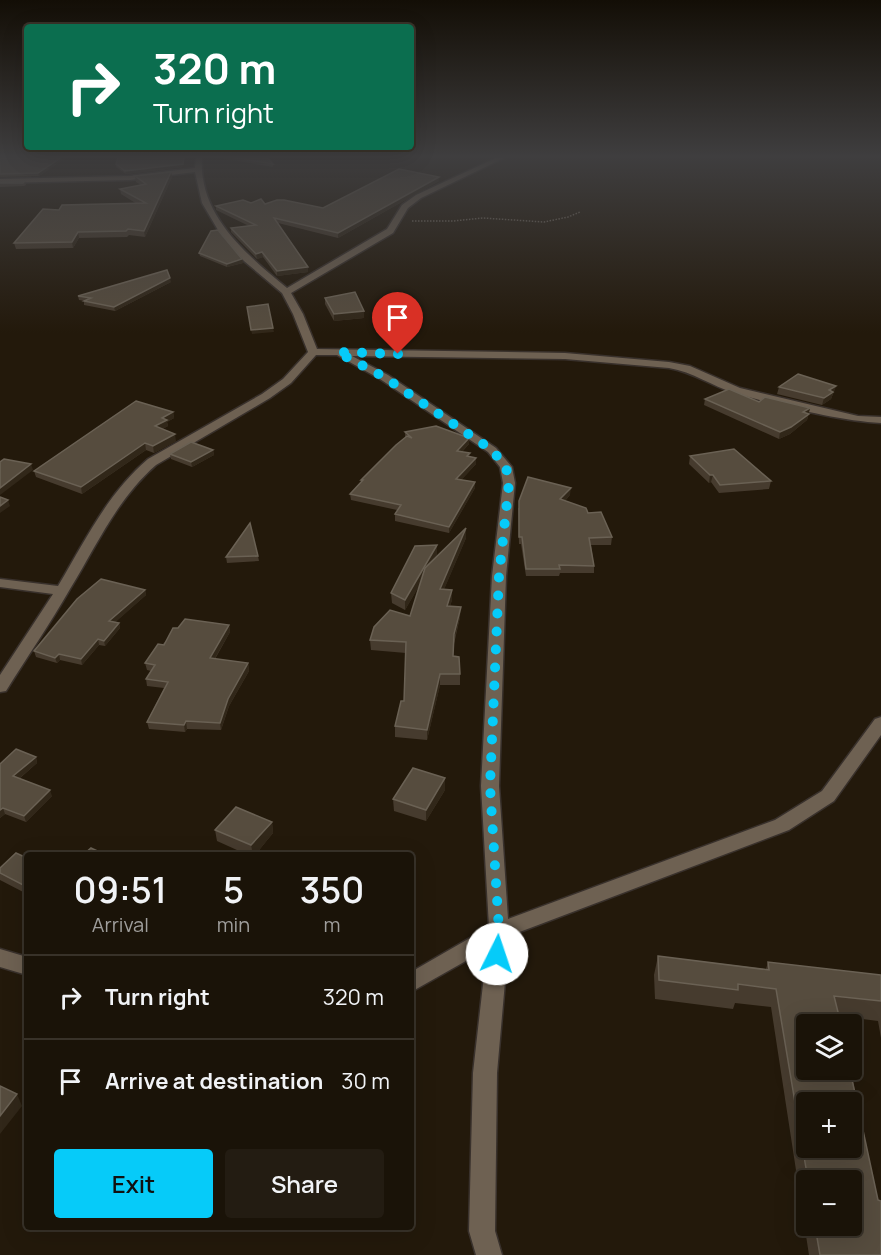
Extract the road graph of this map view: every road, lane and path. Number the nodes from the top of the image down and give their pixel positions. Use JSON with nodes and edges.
{"nodes":[{"id":1,"x":213,"y":216,"type":"edge"},
{"id":2,"x":400,"y":216,"type":"edge"},
{"id":3,"x":573,"y":216,"type":"edge"},
{"id":4,"x":399,"y":221,"type":"junction"},
{"id":5,"x":286,"y":292,"type":"junction"},
{"id":6,"x":313,"y":352,"type":"junction"},
{"id":7,"x":337,"y":352,"type":"junction"},
{"id":8,"x":881,"y":420,"type":"edge"},
{"id":9,"x":0,"y":583,"type":"edge"},
{"id":10,"x":62,"y":591,"type":"junction"},
{"id":11,"x":0,"y":687,"type":"edge"},
{"id":12,"x":881,"y":723,"type":"edge"},
{"id":13,"x":499,"y":931,"type":"junction"},
{"id":14,"x":0,"y":958,"type":"edge"},
{"id":15,"x":24,"y":965,"type":"edge"},
{"id":16,"x":414,"y":981,"type":"edge"},
{"id":17,"x":489,"y":1255,"type":"edge"}],
"edges":[{"from":1,"to":5,"type":"street"},
{"from":2,"to":4,"type":"street"},
{"from":3,"to":4,"type":"path"},
{"from":4,"to":5,"type":"street"},
{"from":5,"to":6,"type":"street"},
{"from":6,"to":7,"type":"street"},
{"from":6,"to":10,"type":"street"},
{"from":7,"to":8,"type":"street"},
{"from":7,"to":13,"type":"street"},
{"from":9,"to":10,"type":"street"},
{"from":10,"to":11,"type":"street"},
{"from":12,"to":13,"type":"street"},
{"from":13,"to":16,"type":"street"},
{"from":13,"to":17,"type":"street"},
{"from":14,"to":15,"type":"street"}]}
